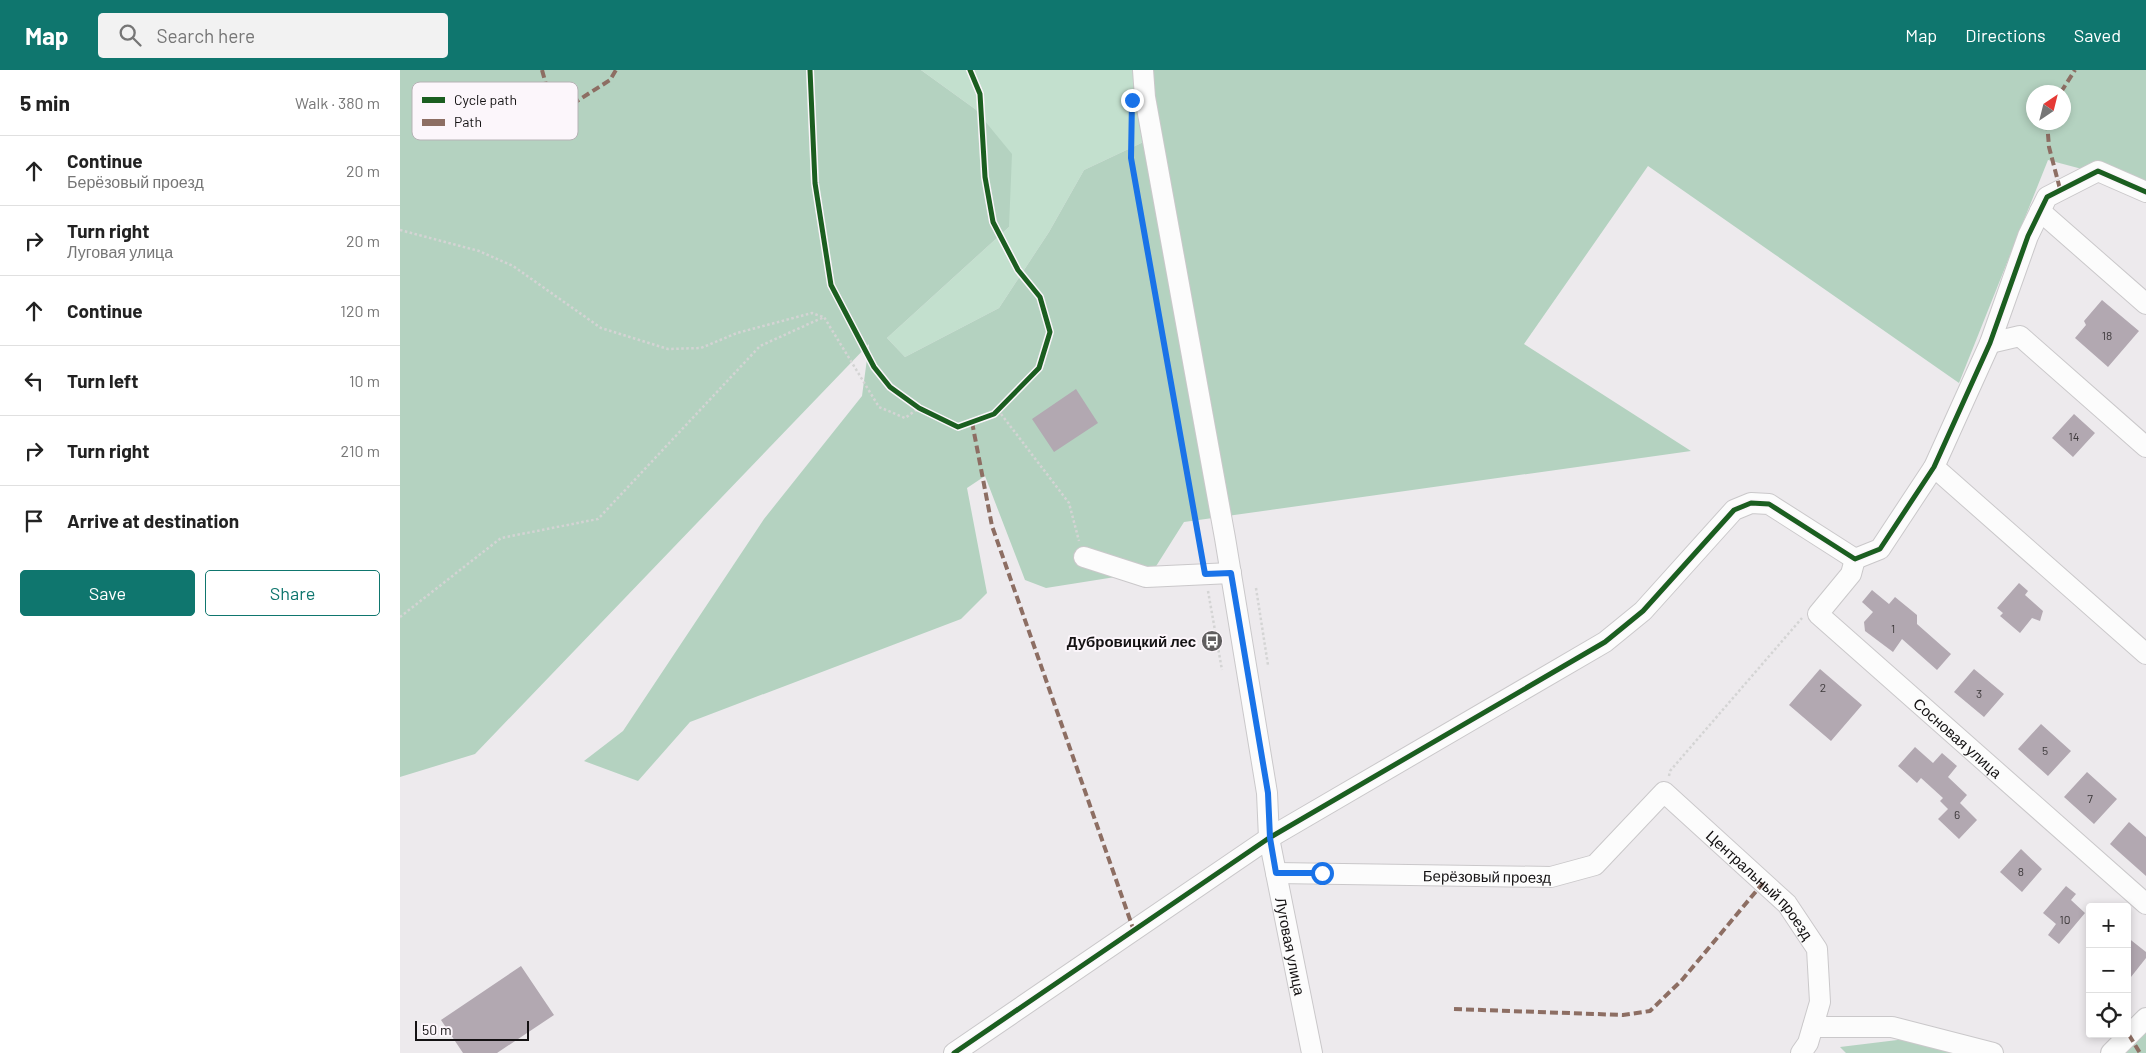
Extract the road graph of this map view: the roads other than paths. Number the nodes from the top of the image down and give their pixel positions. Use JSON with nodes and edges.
{"nodes":[{"id":1,"x":1143,"y":70,"type":"edge"},
{"id":2,"x":2146,"y":192,"type":"edge"},
{"id":3,"x":2040,"y":211,"type":"junction"},
{"id":4,"x":2146,"y":304,"type":"edge"},
{"id":5,"x":1990,"y":343,"type":"junction"},
{"id":6,"x":2146,"y":447,"type":"edge"},
{"id":7,"x":1934,"y":467,"type":"junction"},
{"id":8,"x":1084,"y":557,"type":"road end"},
{"id":9,"x":1856,"y":560,"type":"junction"},
{"id":10,"x":1231,"y":573,"type":"junction"},
{"id":11,"x":2146,"y":654,"type":"edge"},
{"id":12,"x":1664,"y":792,"type":"joint"},
{"id":13,"x":1270,"y":838,"type":"junction"},
{"id":14,"x":1276,"y":873,"type":"junction"},
{"id":15,"x":2146,"y":904,"type":"edge"},
{"id":16,"x":2146,"y":1018,"type":"edge"},
{"id":17,"x":1810,"y":1044,"type":"edge"},
{"id":18,"x":954,"y":1053,"type":"edge"},
{"id":19,"x":1312,"y":1053,"type":"edge"},
{"id":20,"x":1993,"y":1053,"type":"edge"},
{"id":21,"x":2111,"y":1053,"type":"edge"}],
"edges":[{"from":1,"to":10,"type":"street","name":"Луговая улица"},
{"from":2,"to":3,"type":"street"},
{"from":3,"to":4,"type":"street"},
{"from":3,"to":5,"type":"street"},
{"from":5,"to":6,"type":"street"},
{"from":5,"to":7,"type":"street"},
{"from":7,"to":9,"type":"street"},
{"from":7,"to":11,"type":"street"},
{"from":8,"to":10,"type":"street"},
{"from":9,"to":13,"type":"street"},
{"from":9,"to":15,"type":"street","name":"Сосновая улица"},
{"from":10,"to":13,"type":"street","name":"Луговая улица"},
{"from":12,"to":14,"type":"street","name":"Берёзовый проезд"},
{"from":12,"to":17,"type":"street","name":"Центральный проезд"},
{"from":13,"to":14,"type":"street","name":"Луговая улица"},
{"from":13,"to":18,"type":"street"},
{"from":14,"to":19,"type":"street","name":"Луговая улица"},
{"from":16,"to":21,"type":"street"},
{"from":17,"to":20,"type":"street"}]}
